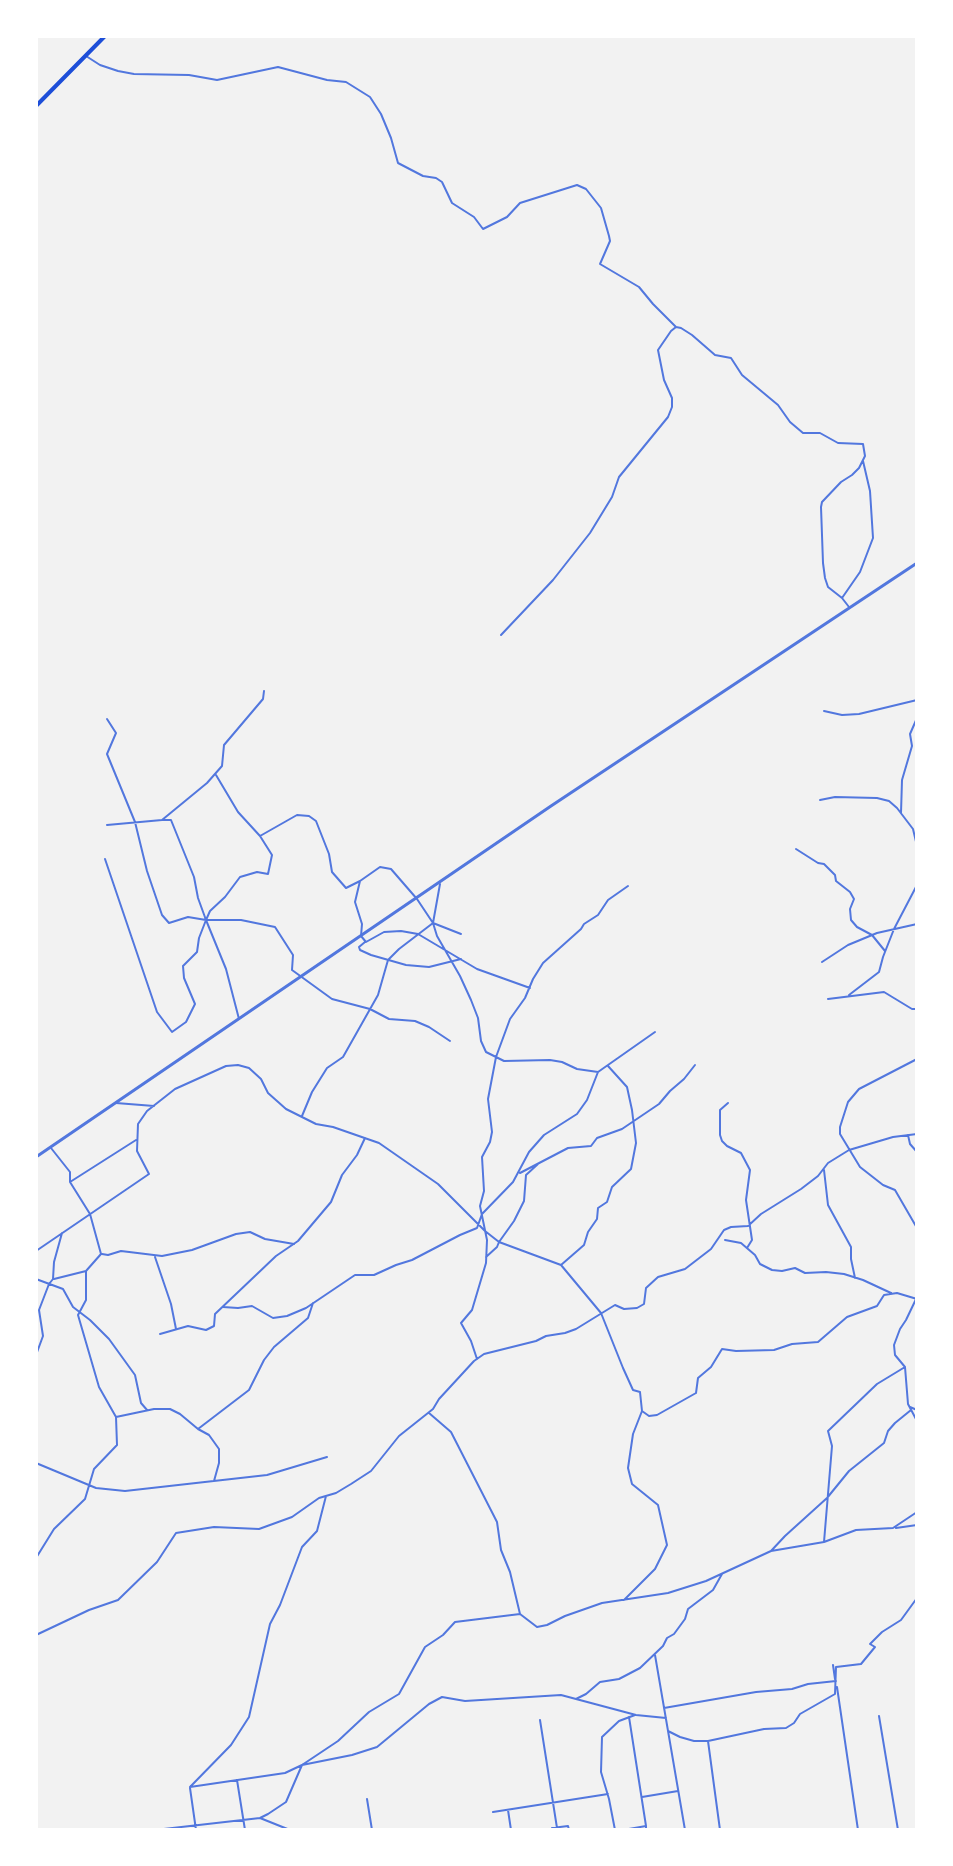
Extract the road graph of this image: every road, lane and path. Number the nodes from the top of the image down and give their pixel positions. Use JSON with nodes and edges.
{"nodes":[{"id":1,"x":105,"y":36,"type":"edge"},
{"id":2,"x":86,"y":56,"type":"junction"},
{"id":3,"x":36,"y":106,"type":"edge"},
{"id":4,"x":676,"y":327,"type":"junction"},
{"id":5,"x":863,"y":461,"type":"junction"},
{"id":6,"x":917,"y":564,"type":"edge"},
{"id":7,"x":842,"y":598,"type":"junction"},
{"id":8,"x":849,"y":608,"type":"junction"},
{"id":9,"x":501,"y":636,"type":"dead end"},
{"id":10,"x":264,"y":691,"type":"dead end"},
{"id":11,"x":917,"y":700,"type":"edge"},
{"id":12,"x":824,"y":711,"type":"dead end"},
{"id":13,"x":107,"y":718,"type":"dead end"},
{"id":14,"x":917,"y":718,"type":"edge"},
{"id":15,"x":215,"y":774,"type":"junction"},
{"id":16,"x":820,"y":800,"type":"dead end"},
{"id":17,"x":901,"y":813,"type":"junction"},
{"id":18,"x":162,"y":820,"type":"junction"},
{"id":19,"x":135,"y":822,"type":"junction"},
{"id":20,"x":107,"y":825,"type":"dead end"},
{"id":21,"x":260,"y":836,"type":"junction"},
{"id":22,"x":917,"y":846,"type":"edge"},
{"id":23,"x":796,"y":849,"type":"dead end"},
{"id":24,"x":105,"y":859,"type":"dead end"},
{"id":25,"x":360,"y":881,"type":"junction"},
{"id":26,"x":440,"y":884,"type":"junction"},
{"id":27,"x":917,"y":885,"type":"edge"},
{"id":28,"x":628,"y":886,"type":"dead end"},
{"id":29,"x":417,"y":899,"type":"junction"},
{"id":30,"x":206,"y":920,"type":"junction"},
{"id":31,"x":433,"y":923,"type":"junction"},
{"id":32,"x":917,"y":924,"type":"edge"},
{"id":33,"x":894,"y":929,"type":"junction"},
{"id":34,"x":418,"y":934,"type":"junction"},
{"id":35,"x":461,"y":934,"type":"dead end"},
{"id":36,"x":872,"y":935,"type":"junction"},
{"id":37,"x":361,"y":936,"type":"junction"},
{"id":38,"x":366,"y":942,"type":"junction"},
{"id":39,"x":446,"y":950,"type":"junction"},
{"id":40,"x":885,"y":951,"type":"junction"},
{"id":41,"x":461,"y":959,"type":"junction"},
{"id":42,"x":388,"y":960,"type":"junction"},
{"id":43,"x":822,"y":962,"type":"dead end"},
{"id":44,"x":453,"y":963,"type":"junction"},
{"id":45,"x":301,"y":977,"type":"junction"},
{"id":46,"x":530,"y":988,"type":"junction"},
{"id":47,"x":849,"y":995,"type":"junction"},
{"id":48,"x":828,"y":999,"type":"dead end"},
{"id":49,"x":370,"y":1009,"type":"junction"},
{"id":50,"x":917,"y":1009,"type":"edge"},
{"id":51,"x":239,"y":1019,"type":"junction"},
{"id":52,"x":655,"y":1032,"type":"dead end"},
{"id":53,"x":450,"y":1041,"type":"dead end"},
{"id":54,"x":496,"y":1058,"type":"junction"},
{"id":55,"x":917,"y":1059,"type":"edge"},
{"id":56,"x":695,"y":1065,"type":"dead end"},
{"id":57,"x":608,"y":1066,"type":"junction"},
{"id":58,"x":598,"y":1072,"type":"junction"},
{"id":59,"x":116,"y":1103,"type":"junction"},
{"id":60,"x":728,"y":1103,"type":"dead end"},
{"id":61,"x":154,"y":1106,"type":"junction"},
{"id":62,"x":302,"y":1116,"type":"junction"},
{"id":63,"x":634,"y":1121,"type":"junction"},
{"id":64,"x":917,"y":1134,"type":"edge"},
{"id":65,"x":908,"y":1135,"type":"junction"},
{"id":66,"x":365,"y":1138,"type":"junction"},
{"id":67,"x":137,"y":1140,"type":"junction"},
{"id":68,"x":50,"y":1148,"type":"junction"},
{"id":69,"x":849,"y":1150,"type":"junction"},
{"id":70,"x":917,"y":1152,"type":"edge"},
{"id":71,"x":36,"y":1157,"type":"edge"},
{"id":72,"x":540,"y":1162,"type":"junction"},
{"id":73,"x":824,"y":1168,"type":"junction"},
{"id":74,"x":518,"y":1174,"type":"junction"},
{"id":75,"x":70,"y":1182,"type":"junction"},
{"id":76,"x":90,"y":1214,"type":"junction"},
{"id":77,"x":482,"y":1215,"type":"junction"},
{"id":78,"x":478,"y":1223,"type":"junction"},
{"id":79,"x":748,"y":1226,"type":"junction"},
{"id":80,"x":917,"y":1228,"type":"edge"},
{"id":81,"x":485,"y":1231,"type":"junction"},
{"id":82,"x":62,"y":1233,"type":"junction"},
{"id":83,"x":725,"y":1240,"type":"dead end"},
{"id":84,"x":499,"y":1242,"type":"junction"},
{"id":85,"x":294,"y":1244,"type":"junction"},
{"id":86,"x":747,"y":1248,"type":"junction"},
{"id":87,"x":36,"y":1251,"type":"edge"},
{"id":88,"x":101,"y":1254,"type":"junction"},
{"id":89,"x":155,"y":1256,"type":"junction"},
{"id":90,"x":486,"y":1257,"type":"junction"},
{"id":91,"x":561,"y":1265,"type":"junction"},
{"id":92,"x":86,"y":1271,"type":"junction"},
{"id":93,"x":855,"y":1278,"type":"junction"},
{"id":94,"x":53,"y":1279,"type":"junction"},
{"id":95,"x":36,"y":1280,"type":"edge"},
{"id":96,"x":49,"y":1284,"type":"junction"},
{"id":97,"x":892,"y":1294,"type":"junction"},
{"id":98,"x":917,"y":1298,"type":"edge"},
{"id":99,"x":313,"y":1303,"type":"junction"},
{"id":100,"x":223,"y":1307,"type":"junction"},
{"id":101,"x":80,"y":1312,"type":"junction"},
{"id":102,"x":601,"y":1313,"type":"junction"},
{"id":103,"x":176,"y":1329,"type":"junction"},
{"id":104,"x":160,"y":1334,"type":"dead end"},
{"id":105,"x":36,"y":1355,"type":"edge"},
{"id":106,"x":477,"y":1359,"type":"junction"},
{"id":107,"x":905,"y":1366,"type":"junction"},
{"id":108,"x":910,"y":1408,"type":"junction"},
{"id":109,"x":147,"y":1410,"type":"junction"},
{"id":110,"x":917,"y":1410,"type":"edge"},
{"id":111,"x":642,"y":1411,"type":"junction"},
{"id":112,"x":429,"y":1412,"type":"junction"},
{"id":113,"x":116,"y":1417,"type":"junction"},
{"id":114,"x":917,"y":1421,"type":"edge"},
{"id":115,"x":198,"y":1429,"type":"junction"},
{"id":116,"x":327,"y":1457,"type":"dead end"},
{"id":117,"x":36,"y":1462,"type":"edge"},
{"id":118,"x":214,"y":1481,"type":"junction"},
{"id":119,"x":90,"y":1485,"type":"junction"},
{"id":120,"x":326,"y":1496,"type":"junction"},
{"id":121,"x":827,"y":1498,"type":"junction"},
{"id":122,"x":917,"y":1512,"type":"edge"},
{"id":123,"x":917,"y":1526,"type":"edge"},
{"id":124,"x":893,"y":1528,"type":"junction"},
{"id":125,"x":824,"y":1542,"type":"junction"},
{"id":126,"x":771,"y":1551,"type":"junction"},
{"id":127,"x":36,"y":1558,"type":"edge"},
{"id":128,"x":722,"y":1574,"type":"junction"},
{"id":129,"x":917,"y":1598,"type":"edge"},
{"id":130,"x":624,"y":1600,"type":"junction"},
{"id":131,"x":520,"y":1614,"type":"junction"},
{"id":132,"x":36,"y":1635,"type":"edge"},
{"id":133,"x":655,"y":1654,"type":"junction"},
{"id":134,"x":833,"y":1665,"type":"dead end"},
{"id":135,"x":836,"y":1681,"type":"junction"},
{"id":136,"x":576,"y":1699,"type":"junction"},
{"id":137,"x":664,"y":1708,"type":"junction"},
{"id":138,"x":636,"y":1715,"type":"junction"},
{"id":139,"x":879,"y":1716,"type":"dead end"},
{"id":140,"x":629,"y":1717,"type":"junction"},
{"id":141,"x":666,"y":1718,"type":"junction"},
{"id":142,"x":540,"y":1720,"type":"dead end"},
{"id":143,"x":668,"y":1731,"type":"junction"},
{"id":144,"x":708,"y":1741,"type":"junction"},
{"id":145,"x":302,"y":1765,"type":"junction"},
{"id":146,"x":237,"y":1780,"type":"junction"},
{"id":147,"x":190,"y":1787,"type":"junction"},
{"id":148,"x":678,"y":1791,"type":"junction"},
{"id":149,"x":608,"y":1794,"type":"junction"},
{"id":150,"x":642,"y":1797,"type":"junction"},
{"id":151,"x":367,"y":1799,"type":"dead end"},
{"id":152,"x":553,"y":1802,"type":"junction"},
{"id":153,"x":508,"y":1810,"type":"junction"},
{"id":154,"x":493,"y":1812,"type":"dead end"},
{"id":155,"x":260,"y":1818,"type":"junction"},
{"id":156,"x":243,"y":1819,"type":"junction"},
{"id":157,"x":195,"y":1824,"type":"junction"},
{"id":158,"x":557,"y":1828,"type":"junction"},
{"id":159,"x":646,"y":1828,"type":"edge"},
{"id":160,"x":155,"y":1830,"type":"edge"},
{"id":161,"x":196,"y":1830,"type":"edge"},
{"id":162,"x":245,"y":1830,"type":"edge"},
{"id":163,"x":290,"y":1830,"type":"edge"},
{"id":164,"x":372,"y":1830,"type":"edge"},
{"id":165,"x":511,"y":1830,"type":"edge"},
{"id":166,"x":552,"y":1830,"type":"edge"},
{"id":167,"x":569,"y":1830,"type":"edge"},
{"id":168,"x":615,"y":1830,"type":"edge"},
{"id":169,"x":622,"y":1830,"type":"edge"},
{"id":170,"x":685,"y":1830,"type":"edge"},
{"id":171,"x":720,"y":1830,"type":"edge"},
{"id":172,"x":858,"y":1830,"type":"edge"},
{"id":173,"x":898,"y":1830,"type":"edge"}],
"edges":[{"from":1,"to":2,"type":"main road"},
{"from":2,"to":3,"type":"main road"},
{"from":2,"to":4,"type":"street"},
{"from":4,"to":5,"type":"street"},
{"from":4,"to":9,"type":"street"},
{"from":5,"to":7,"type":"street"},
{"from":5,"to":7,"type":"street"},
{"from":6,"to":8,"type":"street"},
{"from":7,"to":8,"type":"street"},
{"from":8,"to":26,"type":"street"},
{"from":10,"to":15,"type":"street"},
{"from":11,"to":12,"type":"street"},
{"from":13,"to":19,"type":"street"},
{"from":14,"to":17,"type":"street"},
{"from":15,"to":18,"type":"street"},
{"from":15,"to":21,"type":"street"},
{"from":16,"to":17,"type":"street"},
{"from":17,"to":22,"type":"street"},
{"from":18,"to":19,"type":"street"},
{"from":18,"to":30,"type":"street"},
{"from":19,"to":20,"type":"street"},
{"from":19,"to":30,"type":"street"},
{"from":21,"to":25,"type":"street"},
{"from":21,"to":30,"type":"street"},
{"from":23,"to":36,"type":"street"},
{"from":24,"to":30,"type":"street"},
{"from":25,"to":29,"type":"street"},
{"from":25,"to":37,"type":"street"},
{"from":26,"to":29,"type":"street"},
{"from":26,"to":31,"type":"street"},
{"from":27,"to":33,"type":"street"},
{"from":28,"to":46,"type":"street"},
{"from":29,"to":31,"type":"street"},
{"from":29,"to":37,"type":"street"},
{"from":30,"to":45,"type":"street"},
{"from":30,"to":51,"type":"street"},
{"from":31,"to":34,"type":"street"},
{"from":31,"to":35,"type":"street"},
{"from":31,"to":39,"type":"street"},
{"from":32,"to":33,"type":"street"},
{"from":33,"to":36,"type":"street"},
{"from":33,"to":40,"type":"street"},
{"from":34,"to":38,"type":"street"},
{"from":34,"to":39,"type":"street"},
{"from":34,"to":42,"type":"street"},
{"from":36,"to":40,"type":"street"},
{"from":36,"to":43,"type":"street"},
{"from":37,"to":38,"type":"street"},
{"from":37,"to":45,"type":"street"},
{"from":38,"to":42,"type":"street"},
{"from":39,"to":41,"type":"street"},
{"from":39,"to":44,"type":"street"},
{"from":40,"to":47,"type":"street"},
{"from":41,"to":44,"type":"street"},
{"from":41,"to":46,"type":"street"},
{"from":42,"to":44,"type":"street"},
{"from":42,"to":49,"type":"street"},
{"from":44,"to":54,"type":"street"},
{"from":45,"to":49,"type":"street"},
{"from":45,"to":51,"type":"street"},
{"from":46,"to":54,"type":"street"},
{"from":47,"to":48,"type":"street"},
{"from":47,"to":50,"type":"street"},
{"from":49,"to":53,"type":"street"},
{"from":49,"to":62,"type":"street"},
{"from":51,"to":59,"type":"street"},
{"from":52,"to":57,"type":"street"},
{"from":54,"to":58,"type":"street"},
{"from":54,"to":77,"type":"street"},
{"from":55,"to":69,"type":"street"},
{"from":56,"to":63,"type":"street"},
{"from":57,"to":58,"type":"street"},
{"from":57,"to":63,"type":"street"},
{"from":58,"to":74,"type":"street"},
{"from":59,"to":61,"type":"street"},
{"from":59,"to":68,"type":"street"},
{"from":60,"to":79,"type":"street"},
{"from":61,"to":62,"type":"street"},
{"from":61,"to":67,"type":"street"},
{"from":62,"to":66,"type":"street"},
{"from":63,"to":72,"type":"street"},
{"from":63,"to":91,"type":"street"},
{"from":64,"to":65,"type":"street"},
{"from":65,"to":69,"type":"street"},
{"from":65,"to":70,"type":"street"},
{"from":66,"to":78,"type":"street"},
{"from":66,"to":85,"type":"street"},
{"from":67,"to":75,"type":"street"},
{"from":67,"to":76,"type":"street"},
{"from":68,"to":71,"type":"street"},
{"from":68,"to":75,"type":"street"},
{"from":69,"to":73,"type":"street"},
{"from":69,"to":80,"type":"street"},
{"from":72,"to":74,"type":"street"},
{"from":72,"to":84,"type":"street"},
{"from":73,"to":79,"type":"street"},
{"from":73,"to":93,"type":"street"},
{"from":74,"to":77,"type":"street"},
{"from":75,"to":76,"type":"street"},
{"from":76,"to":82,"type":"street"},
{"from":76,"to":88,"type":"street"},
{"from":77,"to":78,"type":"street"},
{"from":77,"to":81,"type":"street"},
{"from":78,"to":81,"type":"street"},
{"from":78,"to":99,"type":"street"},
{"from":79,"to":86,"type":"street"},
{"from":79,"to":102,"type":"street"},
{"from":81,"to":84,"type":"street"},
{"from":81,"to":90,"type":"street"},
{"from":82,"to":87,"type":"street"},
{"from":82,"to":94,"type":"street"},
{"from":83,"to":86,"type":"street"},
{"from":84,"to":90,"type":"street"},
{"from":84,"to":91,"type":"street"},
{"from":85,"to":89,"type":"street"},
{"from":85,"to":100,"type":"street"},
{"from":86,"to":93,"type":"street"},
{"from":88,"to":89,"type":"street"},
{"from":88,"to":92,"type":"street"},
{"from":89,"to":103,"type":"street"},
{"from":90,"to":106,"type":"street"},
{"from":91,"to":102,"type":"street"},
{"from":92,"to":94,"type":"street"},
{"from":92,"to":101,"type":"street"},
{"from":93,"to":97,"type":"street"},
{"from":94,"to":96,"type":"street"},
{"from":95,"to":96,"type":"street"},
{"from":96,"to":101,"type":"street"},
{"from":96,"to":105,"type":"street"},
{"from":97,"to":98,"type":"street"},
{"from":97,"to":111,"type":"street"},
{"from":98,"to":107,"type":"street"},
{"from":99,"to":100,"type":"street"},
{"from":99,"to":115,"type":"street"},
{"from":100,"to":103,"type":"street"},
{"from":101,"to":109,"type":"street"},
{"from":101,"to":113,"type":"street"},
{"from":102,"to":106,"type":"street"},
{"from":102,"to":111,"type":"street"},
{"from":103,"to":104,"type":"street"},
{"from":106,"to":112,"type":"street"},
{"from":107,"to":108,"type":"street"},
{"from":107,"to":121,"type":"street"},
{"from":108,"to":110,"type":"street"},
{"from":108,"to":114,"type":"street"},
{"from":108,"to":121,"type":"street"},
{"from":109,"to":113,"type":"street"},
{"from":109,"to":115,"type":"street"},
{"from":111,"to":130,"type":"street"},
{"from":112,"to":120,"type":"street"},
{"from":112,"to":131,"type":"street"},
{"from":113,"to":119,"type":"street"},
{"from":115,"to":118,"type":"street"},
{"from":116,"to":118,"type":"street"},
{"from":117,"to":119,"type":"street"},
{"from":118,"to":119,"type":"street"},
{"from":119,"to":127,"type":"street"},
{"from":120,"to":132,"type":"street"},
{"from":120,"to":147,"type":"street"},
{"from":121,"to":125,"type":"street"},
{"from":121,"to":126,"type":"street"},
{"from":122,"to":124,"type":"street"},
{"from":123,"to":124,"type":"street"},
{"from":124,"to":125,"type":"street"},
{"from":125,"to":126,"type":"street"},
{"from":126,"to":128,"type":"street"},
{"from":128,"to":130,"type":"street"},
{"from":128,"to":133,"type":"street"},
{"from":129,"to":135,"type":"street"},
{"from":130,"to":131,"type":"street"},
{"from":131,"to":145,"type":"street"},
{"from":133,"to":136,"type":"street"},
{"from":133,"to":137,"type":"street"},
{"from":134,"to":135,"type":"street"},
{"from":135,"to":137,"type":"street"},
{"from":135,"to":144,"type":"street"},
{"from":135,"to":172,"type":"street"},
{"from":136,"to":138,"type":"street"},
{"from":136,"to":145,"type":"street"},
{"from":137,"to":141,"type":"street"},
{"from":138,"to":140,"type":"street"},
{"from":138,"to":141,"type":"street"},
{"from":139,"to":173,"type":"street"},
{"from":140,"to":149,"type":"street"},
{"from":140,"to":150,"type":"street"},
{"from":141,"to":143,"type":"street"},
{"from":142,"to":152,"type":"street"},
{"from":143,"to":144,"type":"street"},
{"from":143,"to":148,"type":"street"},
{"from":144,"to":171,"type":"street"},
{"from":145,"to":146,"type":"street"},
{"from":145,"to":155,"type":"street"},
{"from":146,"to":147,"type":"street"},
{"from":146,"to":156,"type":"street"},
{"from":147,"to":157,"type":"street"},
{"from":148,"to":150,"type":"street"},
{"from":148,"to":170,"type":"street"},
{"from":149,"to":152,"type":"street"},
{"from":149,"to":168,"type":"street"},
{"from":150,"to":159,"type":"street"},
{"from":151,"to":164,"type":"street"},
{"from":152,"to":153,"type":"street"},
{"from":152,"to":158,"type":"street"},
{"from":153,"to":154,"type":"street"},
{"from":153,"to":165,"type":"street"},
{"from":155,"to":156,"type":"street"},
{"from":155,"to":163,"type":"street"},
{"from":156,"to":157,"type":"street"},
{"from":156,"to":162,"type":"street"},
{"from":157,"to":160,"type":"street"},
{"from":157,"to":161,"type":"street"},
{"from":158,"to":166,"type":"street"},
{"from":158,"to":167,"type":"street"},
{"from":159,"to":169,"type":"street"}]}
